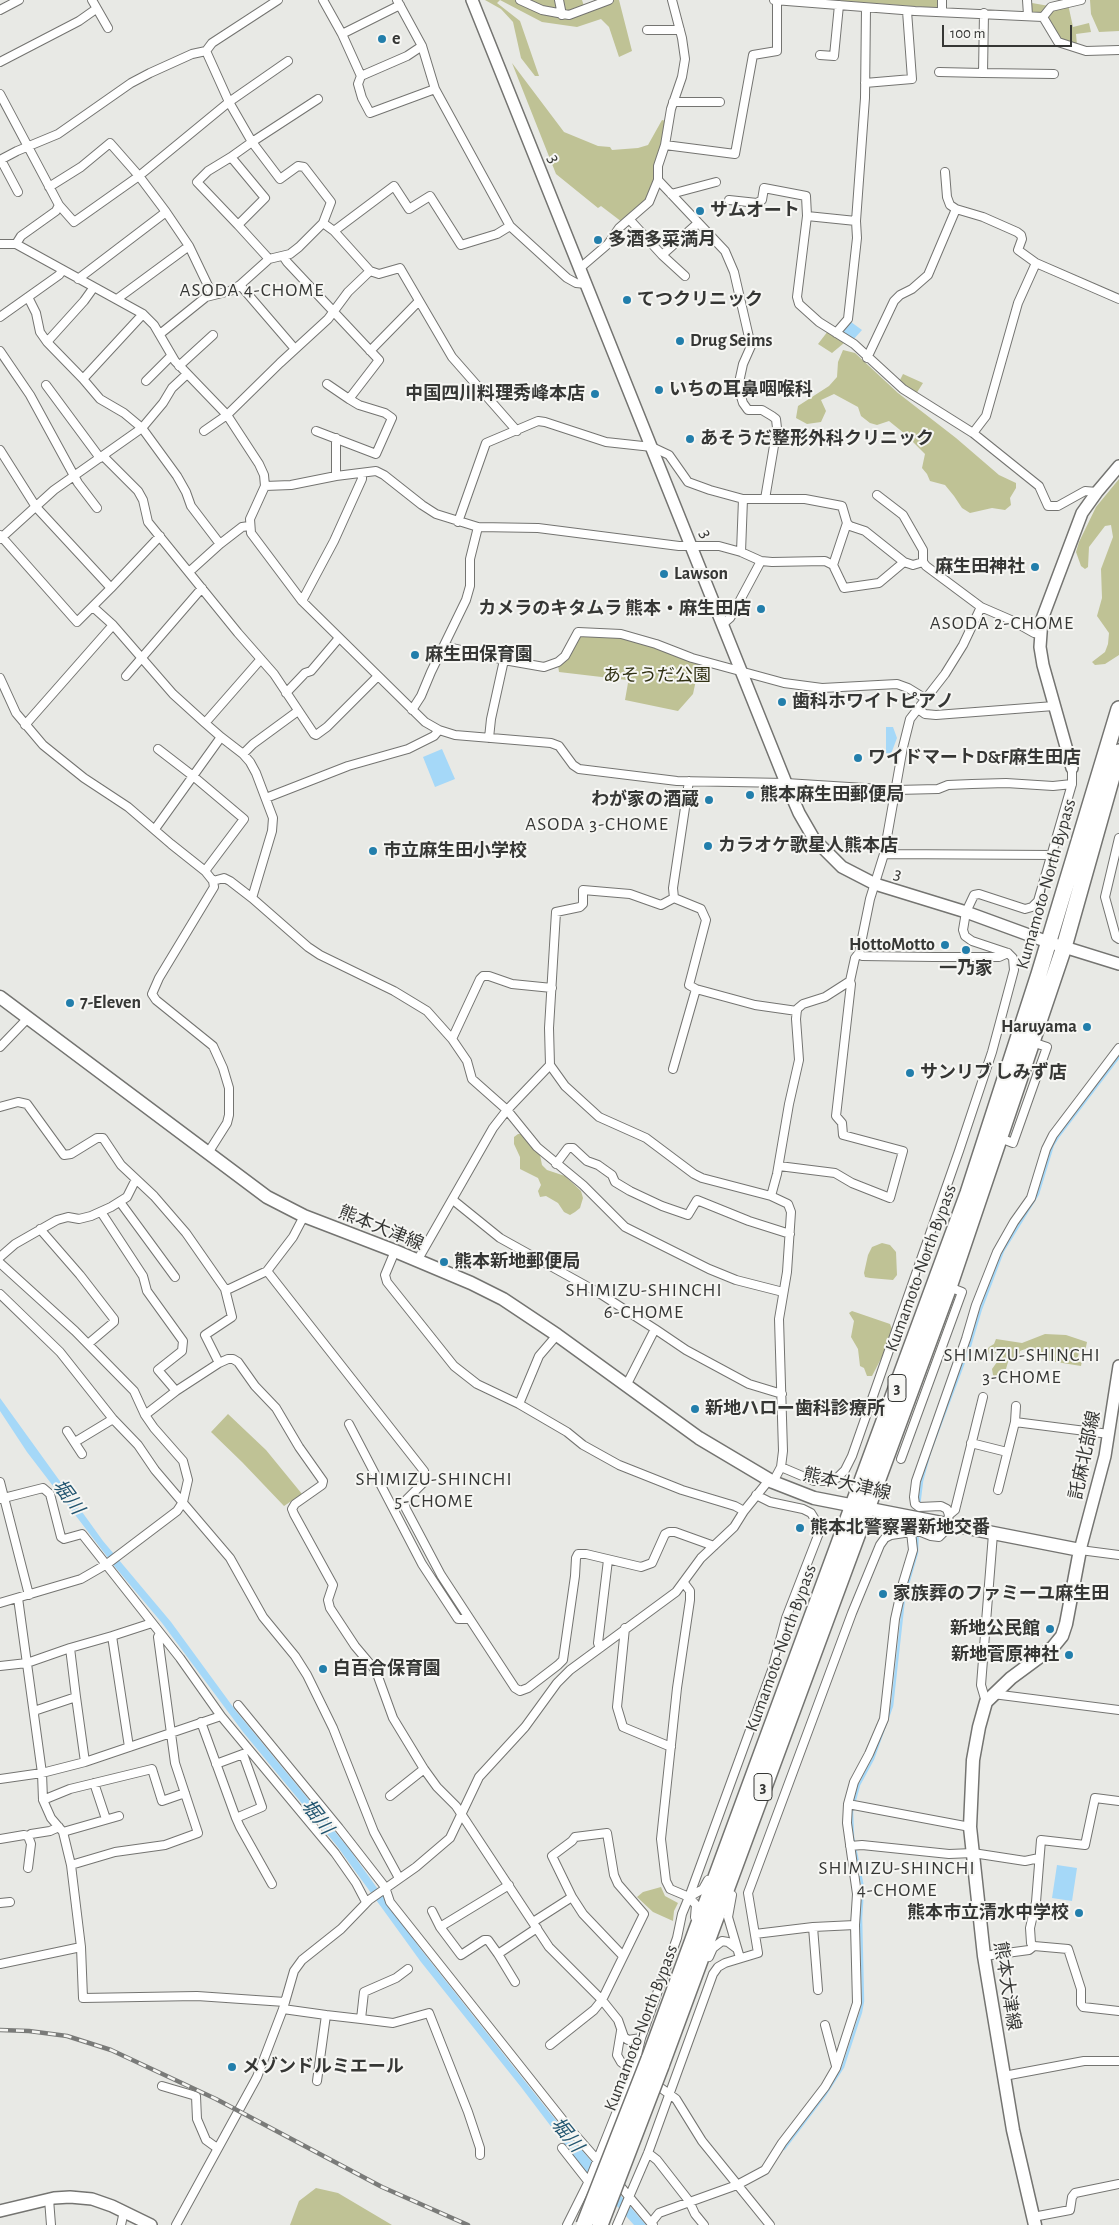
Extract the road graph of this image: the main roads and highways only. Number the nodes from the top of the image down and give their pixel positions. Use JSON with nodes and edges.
{"nodes":[{"id":1,"x":1119,"y":708,"type":"edge"},
{"id":2,"x":1119,"y":752,"type":"edge"},
{"id":3,"x":0,"y":997,"type":"edge"},
{"id":4,"x":861,"y":1506,"type":"junction"},
{"id":5,"x":1034,"y":2221,"type":"edge"},
{"id":6,"x":595,"y":2225,"type":"edge"}],
"edges":[{"from":1,"to":4,"type":"highway","name":"Kumamoto-North Bypass","number":"3"},
{"from":2,"to":4,"type":"highway","name":"Kumamoto-North Bypass","number":"3"},
{"from":3,"to":4,"type":"main road","name":"熊本大津線"},
{"from":4,"to":5,"type":"main road","name":"熊本大津線"},
{"from":4,"to":6,"type":"highway","name":"Kumamoto-North Bypass","number":"3","bridge":true}]}
